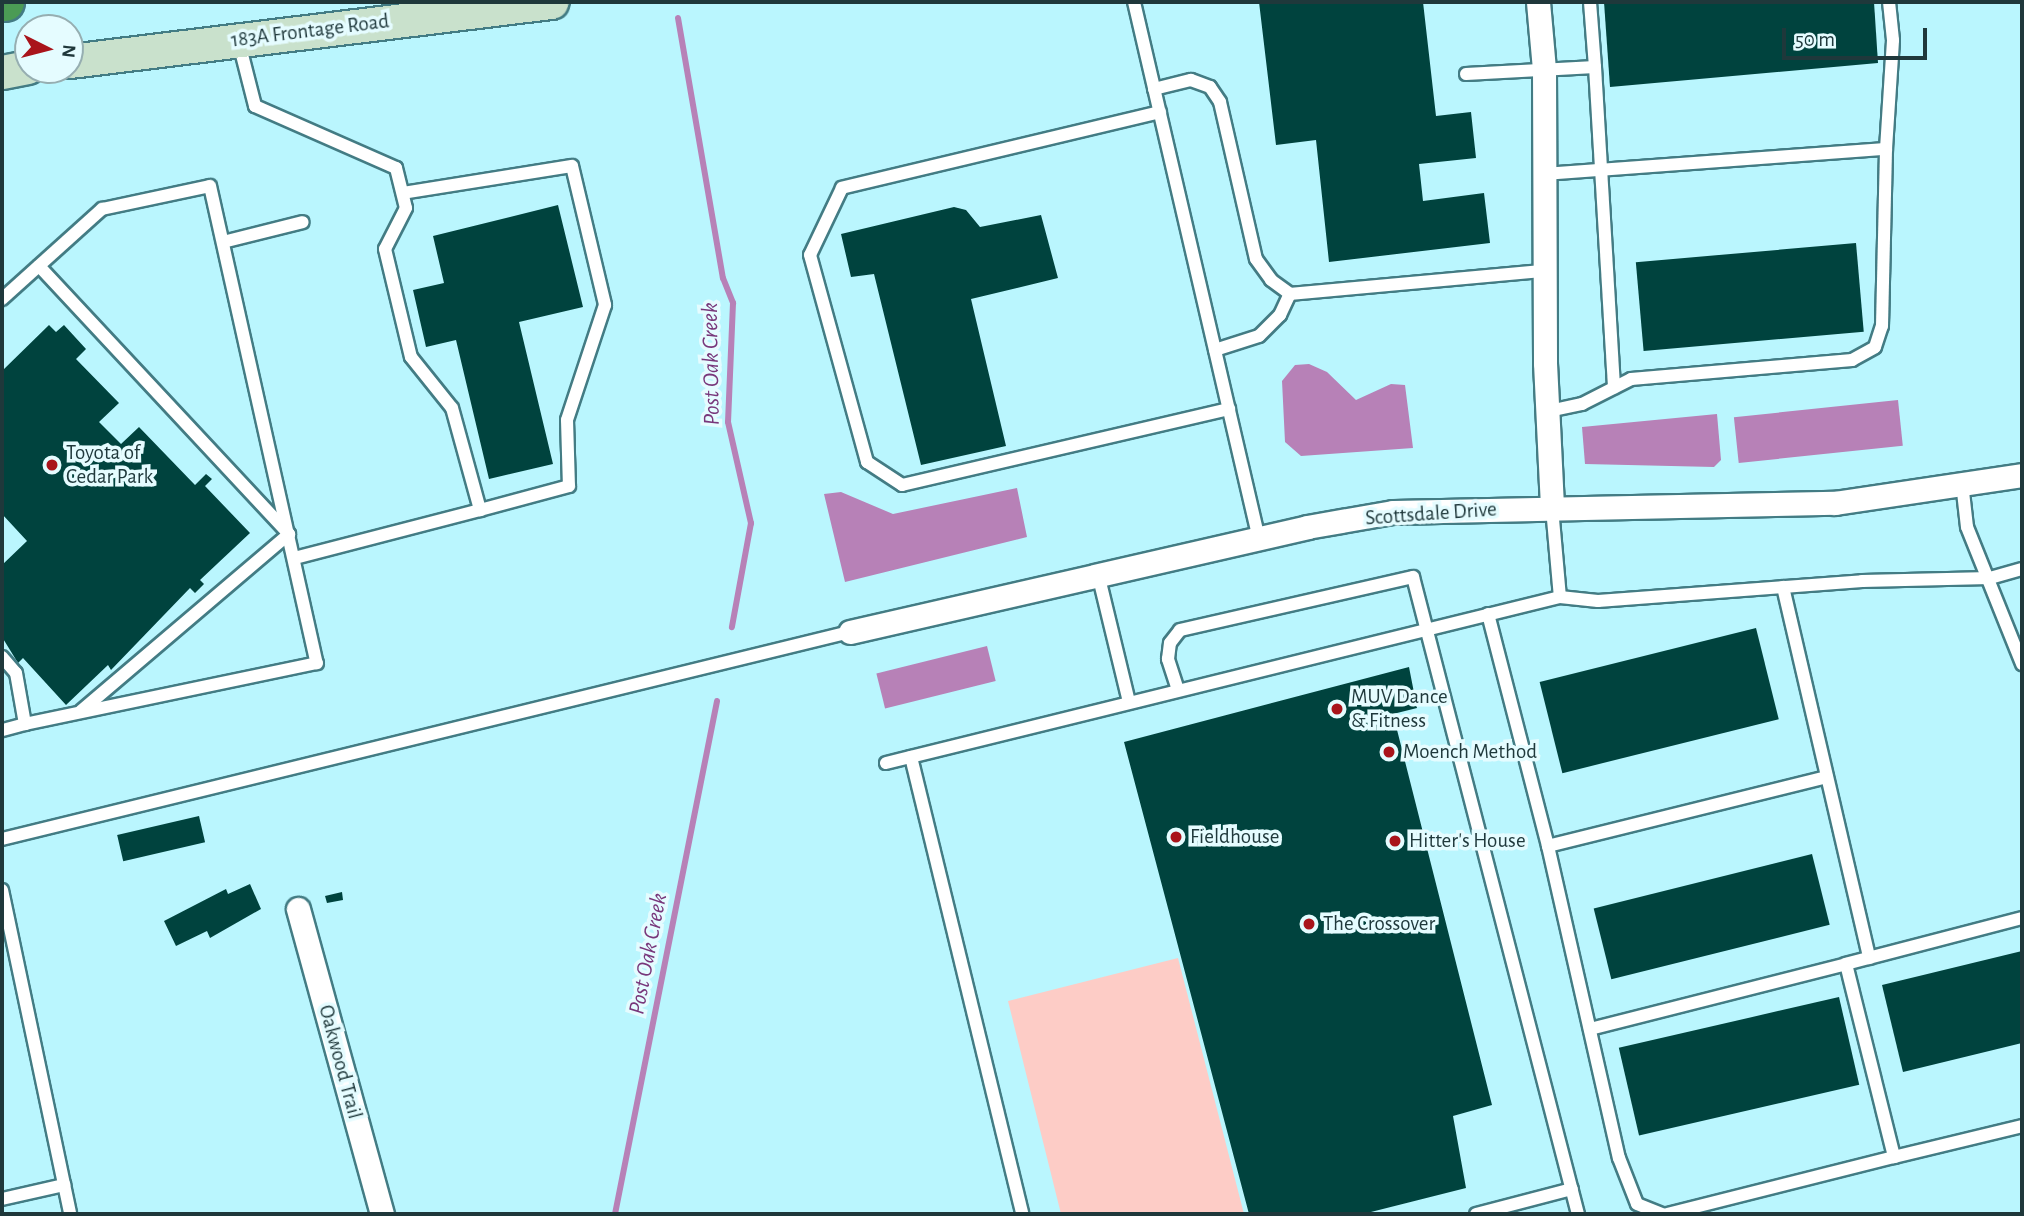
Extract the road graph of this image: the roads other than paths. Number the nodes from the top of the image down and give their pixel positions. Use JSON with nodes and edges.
{"nodes":[{"id":1,"x":551,"y":2,"type":"edge"},
{"id":2,"x":1134,"y":2,"type":"edge"},
{"id":3,"x":1538,"y":2,"type":"edge"},
{"id":4,"x":1590,"y":2,"type":"edge"},
{"id":5,"x":1889,"y":2,"type":"edge"},
{"id":6,"x":239,"y":40,"type":"junction"},
{"id":7,"x":84,"y":59,"type":"edge"},
{"id":8,"x":1595,"y":67,"type":"junction"},
{"id":9,"x":1544,"y":69,"type":"junction"},
{"id":10,"x":1466,"y":74,"type":"dead end"},
{"id":11,"x":1154,"y":89,"type":"junction"},
{"id":12,"x":1160,"y":112,"type":"junction"},
{"id":13,"x":1886,"y":149,"type":"junction"},
{"id":14,"x":1603,"y":171,"type":"junction"},
{"id":15,"x":1543,"y":174,"type":"junction"},
{"id":16,"x":403,"y":193,"type":"junction"},
{"id":17,"x":303,"y":222,"type":"dead end"},
{"id":18,"x":223,"y":242,"type":"junction"},
{"id":19,"x":38,"y":266,"type":"junction"},
{"id":20,"x":1544,"y":271,"type":"junction"},
{"id":21,"x":1290,"y":294,"type":"junction"},
{"id":22,"x":2,"y":299,"type":"edge"},
{"id":23,"x":1215,"y":350,"type":"junction"},
{"id":24,"x":1614,"y":387,"type":"junction"},
{"id":25,"x":1229,"y":410,"type":"junction"},
{"id":26,"x":1549,"y":411,"type":"junction"},
{"id":27,"x":2022,"y":475,"type":"edge"},
{"id":28,"x":1962,"y":483,"type":"junction"},
{"id":29,"x":1552,"y":508,"type":"junction"},
{"id":30,"x":480,"y":510,"type":"junction"},
{"id":31,"x":289,"y":534,"type":"junction"},
{"id":32,"x":1259,"y":539,"type":"junction"},
{"id":33,"x":295,"y":558,"type":"junction"},
{"id":34,"x":2022,"y":569,"type":"edge"},
{"id":35,"x":1099,"y":578,"type":"junction"},
{"id":36,"x":1990,"y":578,"type":"junction"},
{"id":37,"x":1783,"y":587,"type":"junction"},
{"id":38,"x":1560,"y":597,"type":"junction"},
{"id":39,"x":1488,"y":614,"type":"junction"},
{"id":40,"x":1425,"y":628,"type":"junction"},
{"id":41,"x":850,"y":632,"type":"joint"},
{"id":42,"x":2,"y":657,"type":"edge"},
{"id":43,"x":2022,"y":664,"type":"edge"},
{"id":44,"x":1178,"y":690,"type":"junction"},
{"id":45,"x":1129,"y":702,"type":"junction"},
{"id":46,"x":78,"y":714,"type":"junction"},
{"id":47,"x":25,"y":724,"type":"junction"},
{"id":48,"x":2,"y":730,"type":"edge"},
{"id":49,"x":911,"y":757,"type":"junction"},
{"id":50,"x":886,"y":763,"type":"dead end"},
{"id":51,"x":1827,"y":777,"type":"junction"},
{"id":52,"x":2,"y":839,"type":"edge"},
{"id":53,"x":1548,"y":846,"type":"junction"},
{"id":54,"x":2,"y":890,"type":"edge"},
{"id":55,"x":298,"y":909,"type":"dead end"},
{"id":56,"x":2022,"y":918,"type":"edge"},
{"id":57,"x":6,"y":926,"type":"edge"},
{"id":58,"x":1869,"y":958,"type":"junction"},
{"id":59,"x":1846,"y":964,"type":"junction"},
{"id":60,"x":1590,"y":1029,"type":"junction"},
{"id":61,"x":2022,"y":1126,"type":"edge"},
{"id":62,"x":1894,"y":1157,"type":"junction"},
{"id":63,"x":64,"y":1185,"type":"junction"},
{"id":64,"x":1572,"y":1189,"type":"junction"},
{"id":65,"x":2,"y":1199,"type":"edge"},
{"id":66,"x":70,"y":1214,"type":"edge"},
{"id":67,"x":382,"y":1214,"type":"edge"},
{"id":68,"x":1022,"y":1214,"type":"edge"},
{"id":69,"x":1476,"y":1214,"type":"edge"},
{"id":70,"x":1578,"y":1214,"type":"edge"},
{"id":71,"x":1664,"y":1214,"type":"edge"}],
"edges":[{"from":1,"to":6,"type":"main road","name":"183A Frontage Road"},
{"from":2,"to":11,"type":"lane"},
{"from":3,"to":9,"type":"street"},
{"from":4,"to":8,"type":"lane"},
{"from":5,"to":13,"type":"lane"},
{"from":6,"to":7,"type":"main road","name":"183A Frontage Road"},
{"from":6,"to":16,"type":"lane"},
{"from":8,"to":9,"type":"lane"},
{"from":8,"to":14,"type":"lane"},
{"from":9,"to":10,"type":"lane"},
{"from":9,"to":15,"type":"street"},
{"from":11,"to":12,"type":"lane"},
{"from":11,"to":21,"type":"lane"},
{"from":12,"to":23,"type":"lane"},
{"from":12,"to":25,"type":"lane"},
{"from":13,"to":14,"type":"lane"},
{"from":13,"to":24,"type":"lane"},
{"from":14,"to":15,"type":"lane"},
{"from":14,"to":24,"type":"lane"},
{"from":15,"to":20,"type":"street"},
{"from":16,"to":30,"type":"lane"},
{"from":16,"to":30,"type":"lane"},
{"from":17,"to":18,"type":"lane"},
{"from":18,"to":19,"type":"lane"},
{"from":18,"to":31,"type":"lane"},
{"from":19,"to":22,"type":"lane"},
{"from":19,"to":31,"type":"lane"},
{"from":20,"to":21,"type":"lane"},
{"from":20,"to":26,"type":"street"},
{"from":21,"to":23,"type":"lane"},
{"from":23,"to":25,"type":"lane"},
{"from":24,"to":26,"type":"lane"},
{"from":25,"to":32,"type":"lane"},
{"from":26,"to":29,"type":"street"},
{"from":27,"to":28,"type":"street","name":"Scottsdale Drive"},
{"from":28,"to":29,"type":"street","name":"Scottsdale Drive"},
{"from":28,"to":36,"type":"lane"},
{"from":29,"to":32,"type":"street","name":"Scottsdale Drive"},
{"from":29,"to":38,"type":"lane"},
{"from":30,"to":33,"type":"lane"},
{"from":31,"to":33,"type":"lane"},
{"from":31,"to":46,"type":"lane"},
{"from":32,"to":35,"type":"street","name":"Scottsdale Drive"},
{"from":33,"to":46,"type":"lane"},
{"from":34,"to":36,"type":"lane"},
{"from":35,"to":41,"type":"street","name":"Scottsdale Drive"},
{"from":35,"to":45,"type":"lane"},
{"from":36,"to":37,"type":"lane"},
{"from":36,"to":43,"type":"lane"},
{"from":37,"to":38,"type":"lane"},
{"from":37,"to":51,"type":"lane"},
{"from":38,"to":39,"type":"lane"},
{"from":39,"to":40,"type":"lane"},
{"from":39,"to":53,"type":"lane"},
{"from":40,"to":44,"type":"lane"},
{"from":40,"to":44,"type":"lane"},
{"from":40,"to":64,"type":"lane"},
{"from":41,"to":52,"type":"lane"},
{"from":42,"to":47,"type":"lane"},
{"from":44,"to":45,"type":"lane"},
{"from":45,"to":49,"type":"lane"},
{"from":46,"to":47,"type":"lane"},
{"from":47,"to":48,"type":"lane"},
{"from":49,"to":50,"type":"lane"},
{"from":49,"to":68,"type":"lane"},
{"from":51,"to":53,"type":"lane"},
{"from":51,"to":58,"type":"lane"},
{"from":53,"to":60,"type":"lane"},
{"from":54,"to":57,"type":"lane"},
{"from":55,"to":67,"type":"street","name":"Oakwood Trail"},
{"from":56,"to":58,"type":"lane"},
{"from":57,"to":63,"type":"lane"},
{"from":58,"to":59,"type":"lane"},
{"from":59,"to":60,"type":"lane"},
{"from":59,"to":62,"type":"lane"},
{"from":60,"to":71,"type":"lane"},
{"from":61,"to":62,"type":"lane"},
{"from":62,"to":71,"type":"lane"},
{"from":63,"to":65,"type":"lane"},
{"from":63,"to":66,"type":"lane"},
{"from":64,"to":69,"type":"lane"},
{"from":64,"to":70,"type":"lane"}]}
